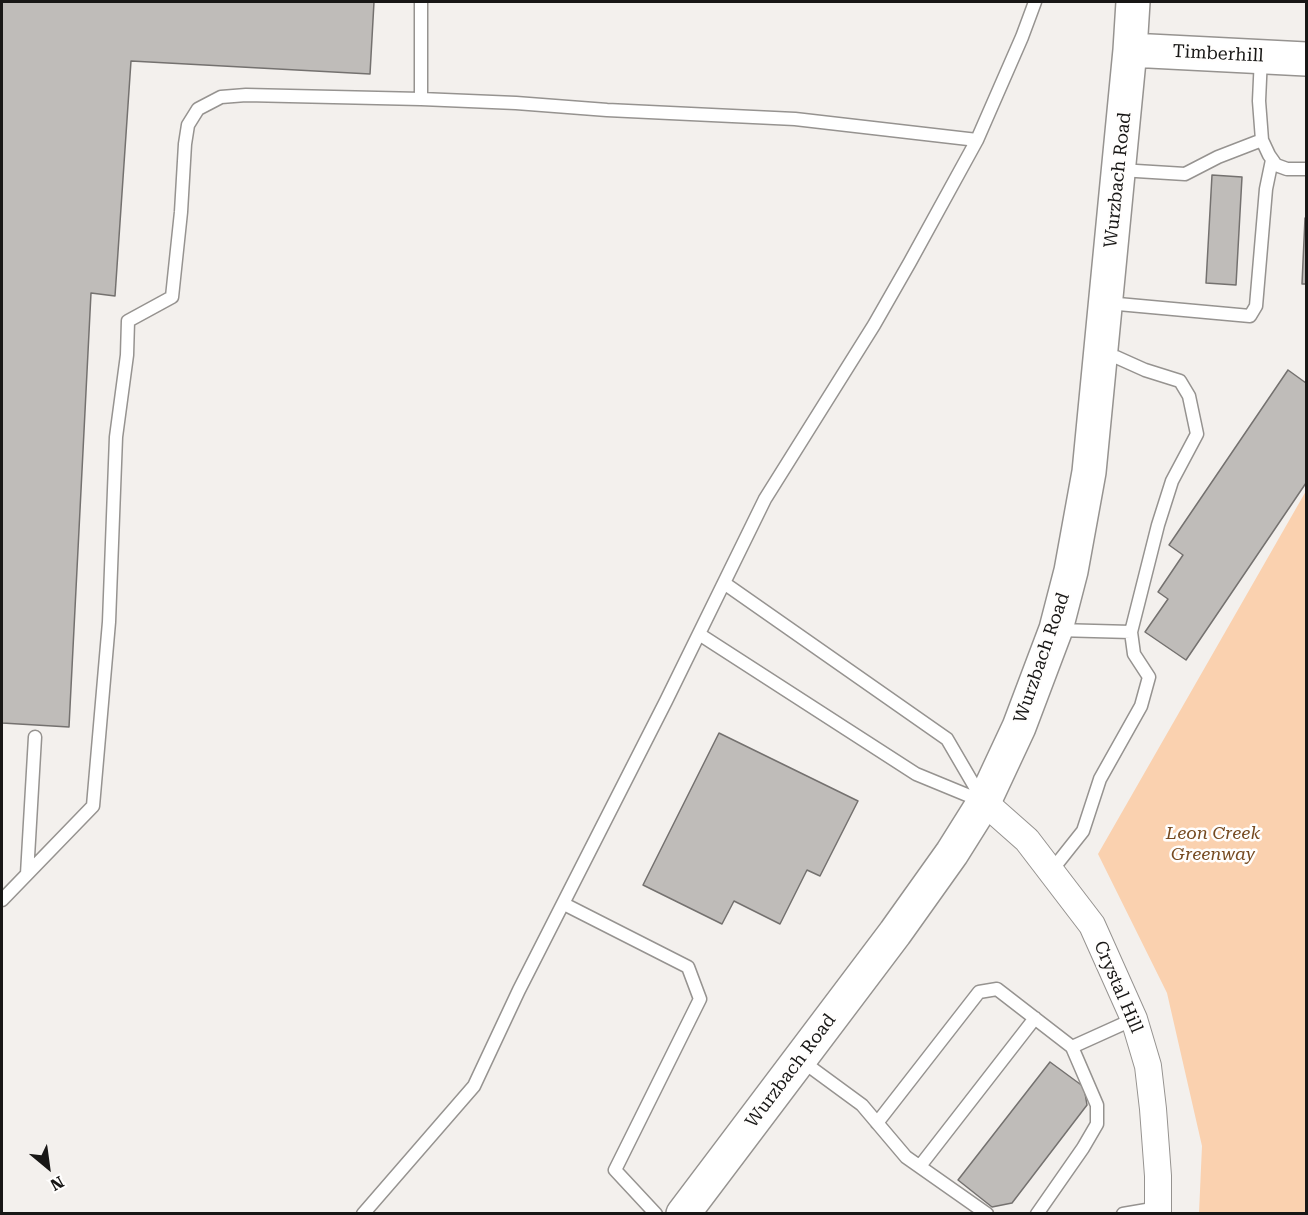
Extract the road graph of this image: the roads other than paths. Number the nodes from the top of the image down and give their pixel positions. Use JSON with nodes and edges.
{"nodes":[{"id":1,"x":421,"y":2,"type":"edge"},
{"id":2,"x":1035,"y":2,"type":"edge"},
{"id":3,"x":1133,"y":2,"type":"edge"},
{"id":4,"x":1131,"y":50,"type":"junction"},
{"id":5,"x":1262,"y":56,"type":"junction"},
{"id":6,"x":1306,"y":59,"type":"edge"},
{"id":7,"x":421,"y":99,"type":"junction"},
{"id":8,"x":977,"y":140,"type":"junction"},
{"id":9,"x":1262,"y":140,"type":"junction"},
{"id":10,"x":1272,"y":160,"type":"junction"},
{"id":11,"x":1306,"y":169,"type":"edge"},
{"id":12,"x":1119,"y":170,"type":"junction"},
{"id":13,"x":1106,"y":303,"type":"junction"},
{"id":14,"x":1116,"y":357,"type":"dead end"},
{"id":15,"x":724,"y":583,"type":"junction"},
{"id":16,"x":1056,"y":629,"type":"junction"},
{"id":17,"x":1131,"y":632,"type":"junction"},
{"id":18,"x":699,"y":634,"type":"junction"},
{"id":19,"x":35,"y":737,"type":"dead end"},
{"id":20,"x":984,"y":802,"type":"junction"},
{"id":21,"x":1052,"y":870,"type":"junction"},
{"id":22,"x":27,"y":874,"type":"junction"},
{"id":23,"x":2,"y":900,"type":"edge"},
{"id":24,"x":564,"y":904,"type":"junction"},
{"id":25,"x":1035,"y":1018,"type":"junction"},
{"id":26,"x":1134,"y":1019,"type":"junction"},
{"id":27,"x":1072,"y":1047,"type":"junction"},
{"id":28,"x":800,"y":1059,"type":"junction"},
{"id":29,"x":877,"y":1123,"type":"junction"},
{"id":30,"x":920,"y":1166,"type":"junction"},
{"id":31,"x":1158,"y":1211,"type":"edge"},
{"id":32,"x":363,"y":1214,"type":"edge"},
{"id":33,"x":656,"y":1214,"type":"edge"},
{"id":34,"x":683,"y":1214,"type":"edge"},
{"id":35,"x":987,"y":1214,"type":"edge"},
{"id":36,"x":1037,"y":1214,"type":"edge"},
{"id":37,"x":1123,"y":1214,"type":"edge"}],
"edges":[{"from":1,"to":7,"type":"lane"},
{"from":2,"to":8,"type":"lane"},
{"from":3,"to":4,"type":"main road","name":"Wurzbach Road"},
{"from":4,"to":5,"type":"main road","name":"Timberhill"},
{"from":4,"to":12,"type":"main road","name":"Wurzbach Road"},
{"from":5,"to":6,"type":"main road","name":"Timberhill"},
{"from":5,"to":9,"type":"lane"},
{"from":7,"to":8,"type":"lane"},
{"from":7,"to":22,"type":"lane"},
{"from":8,"to":15,"type":"lane"},
{"from":9,"to":10,"type":"lane"},
{"from":9,"to":12,"type":"lane"},
{"from":10,"to":11,"type":"lane"},
{"from":10,"to":13,"type":"lane"},
{"from":12,"to":13,"type":"main road","name":"Wurzbach Road"},
{"from":13,"to":16,"type":"main road","name":"Wurzbach Road"},
{"from":14,"to":17,"type":"lane"},
{"from":15,"to":18,"type":"lane"},
{"from":15,"to":20,"type":"lane"},
{"from":16,"to":17,"type":"lane"},
{"from":16,"to":20,"type":"main road","name":"Wurzbach Road"},
{"from":17,"to":21,"type":"lane"},
{"from":18,"to":20,"type":"lane"},
{"from":18,"to":24,"type":"lane"},
{"from":19,"to":22,"type":"lane"},
{"from":20,"to":21,"type":"street","name":"Crystal Hill"},
{"from":20,"to":28,"type":"main road","name":"Wurzbach Road"},
{"from":21,"to":26,"type":"street","name":"Crystal Hill"},
{"from":22,"to":23,"type":"lane"},
{"from":24,"to":32,"type":"lane"},
{"from":24,"to":33,"type":"lane"},
{"from":25,"to":27,"type":"lane"},
{"from":25,"to":29,"type":"lane"},
{"from":25,"to":30,"type":"lane"},
{"from":26,"to":27,"type":"lane"},
{"from":26,"to":31,"type":"street","name":"Crystal Hill"},
{"from":27,"to":36,"type":"lane"},
{"from":28,"to":29,"type":"lane"},
{"from":28,"to":34,"type":"main road","name":"Wurzbach Road"},
{"from":29,"to":30,"type":"lane"},
{"from":30,"to":35,"type":"lane"},
{"from":31,"to":37,"type":"lane"}]}
